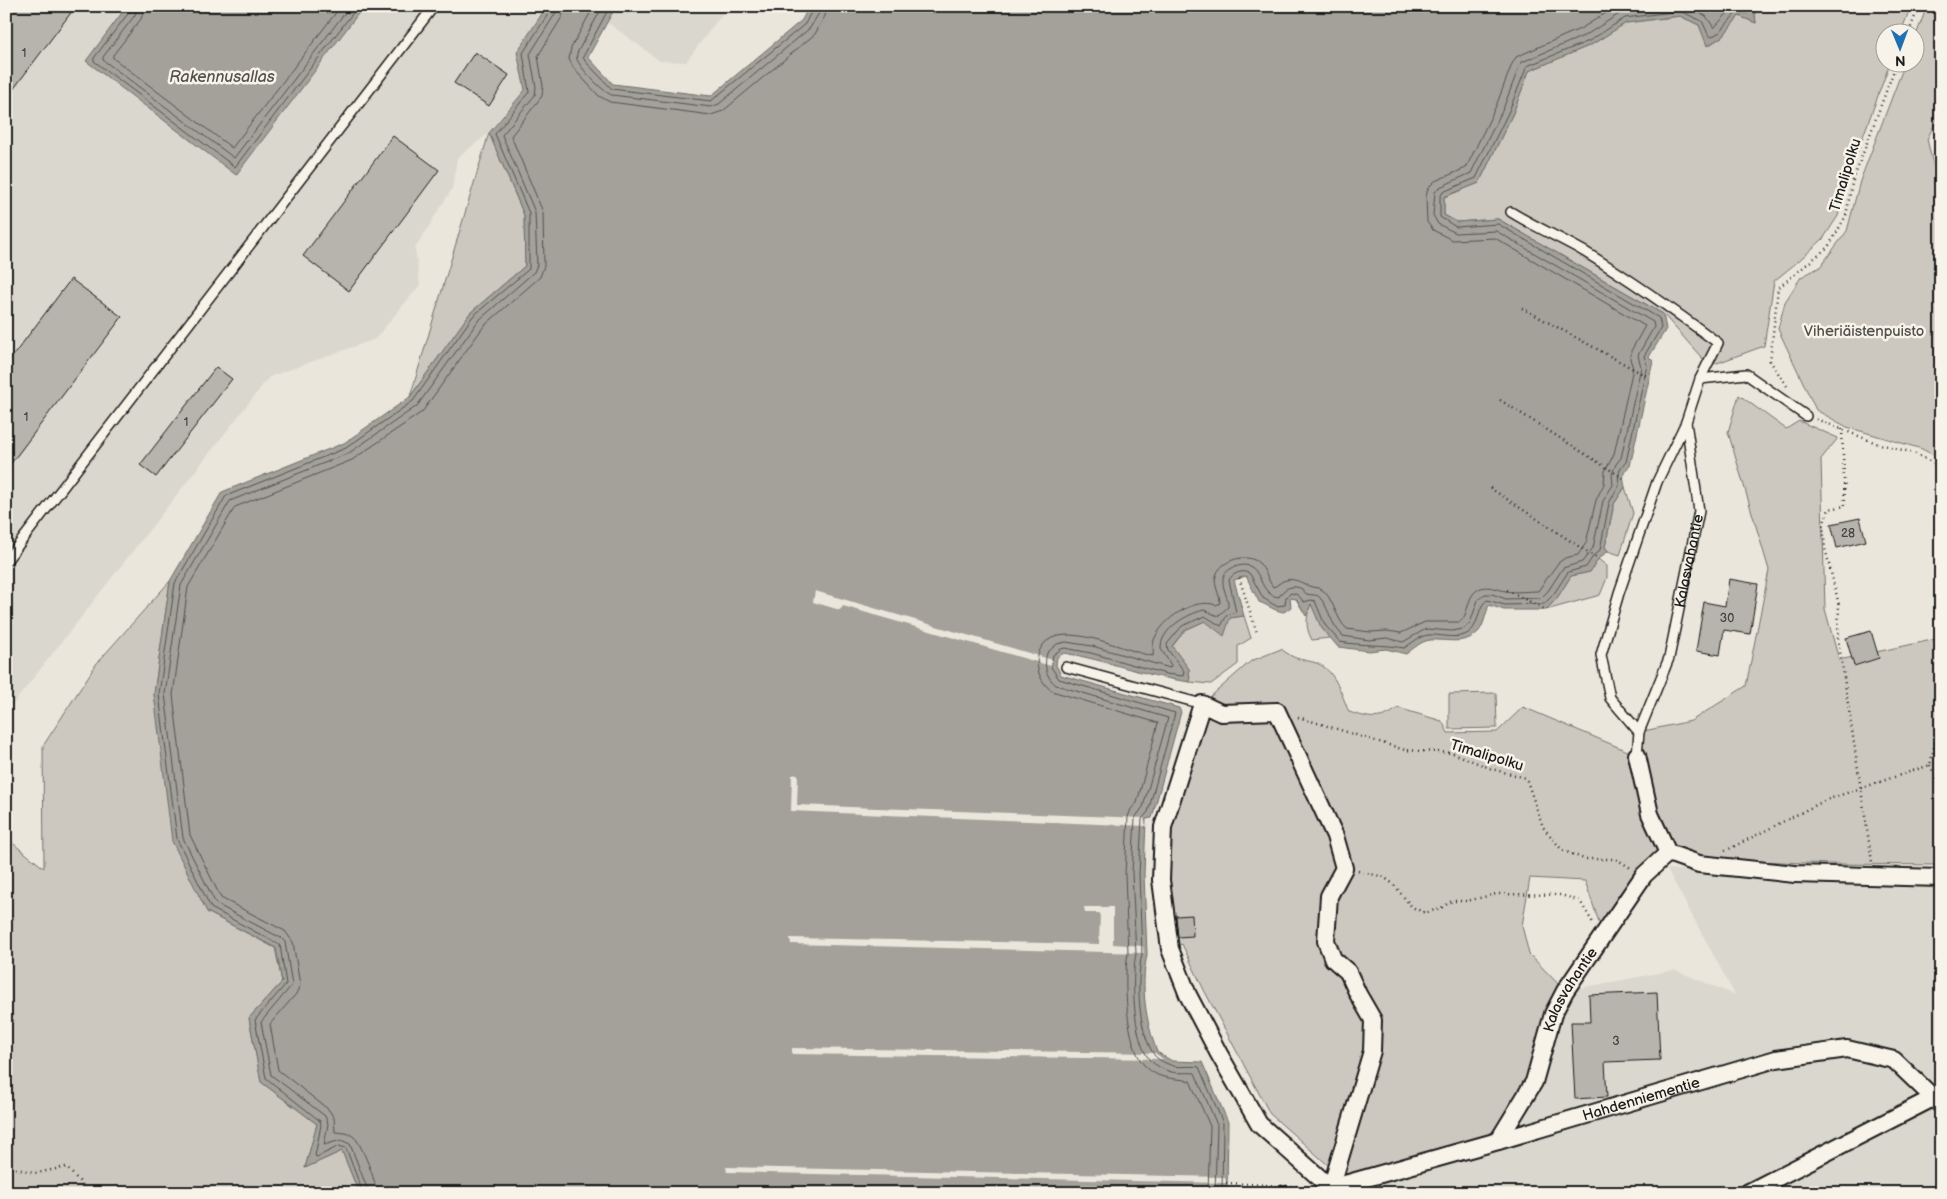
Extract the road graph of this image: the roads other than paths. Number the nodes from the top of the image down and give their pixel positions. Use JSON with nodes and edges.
{"nodes":[{"id":1,"x":434,"y":6,"type":"edge"},
{"id":2,"x":1511,"y":212,"type":"dead end"},
{"id":3,"x":1700,"y":379,"type":"junction"},
{"id":4,"x":1806,"y":416,"type":"road end"},
{"id":5,"x":1686,"y":422,"type":"junction"},
{"id":6,"x":6,"y":561,"type":"edge"},
{"id":7,"x":1066,"y":667,"type":"dead end"},
{"id":8,"x":1202,"y":704,"type":"junction"},
{"id":9,"x":1639,"y":732,"type":"junction"},
{"id":10,"x":1637,"y":755,"type":"joint"},
{"id":11,"x":1668,"y":853,"type":"junction"},
{"id":12,"x":1941,"y":878,"type":"edge"},
{"id":13,"x":1937,"y":1102,"type":"edge"},
{"id":14,"x":1498,"y":1141,"type":"junction"},
{"id":15,"x":1328,"y":1191,"type":"edge"},
{"id":16,"x":1747,"y":1193,"type":"edge"}],
"edges":[{"from":1,"to":6,"type":"lane"},
{"from":2,"to":3,"type":"lane","name":"Kalasvahantie"},
{"from":3,"to":4,"type":"lane"},
{"from":3,"to":5,"type":"lane","name":"Kalasvahantie"},
{"from":5,"to":9,"type":"lane","name":"Kalasvahantie"},
{"from":5,"to":9,"type":"lane"},
{"from":7,"to":8,"type":"lane"},
{"from":8,"to":15,"type":"street"},
{"from":8,"to":15,"type":"street"},
{"from":9,"to":10,"type":"lane","name":"Kalasvahantie"},
{"from":10,"to":11,"type":"street","name":"Kalasvahantie"},
{"from":11,"to":12,"type":"street"},
{"from":11,"to":14,"type":"street","name":"Kalasvahantie"},
{"from":13,"to":14,"type":"street","name":"Hahdenniementie"},
{"from":13,"to":16,"type":"street"},
{"from":14,"to":15,"type":"street","name":"Hahdenniementie"}]}
